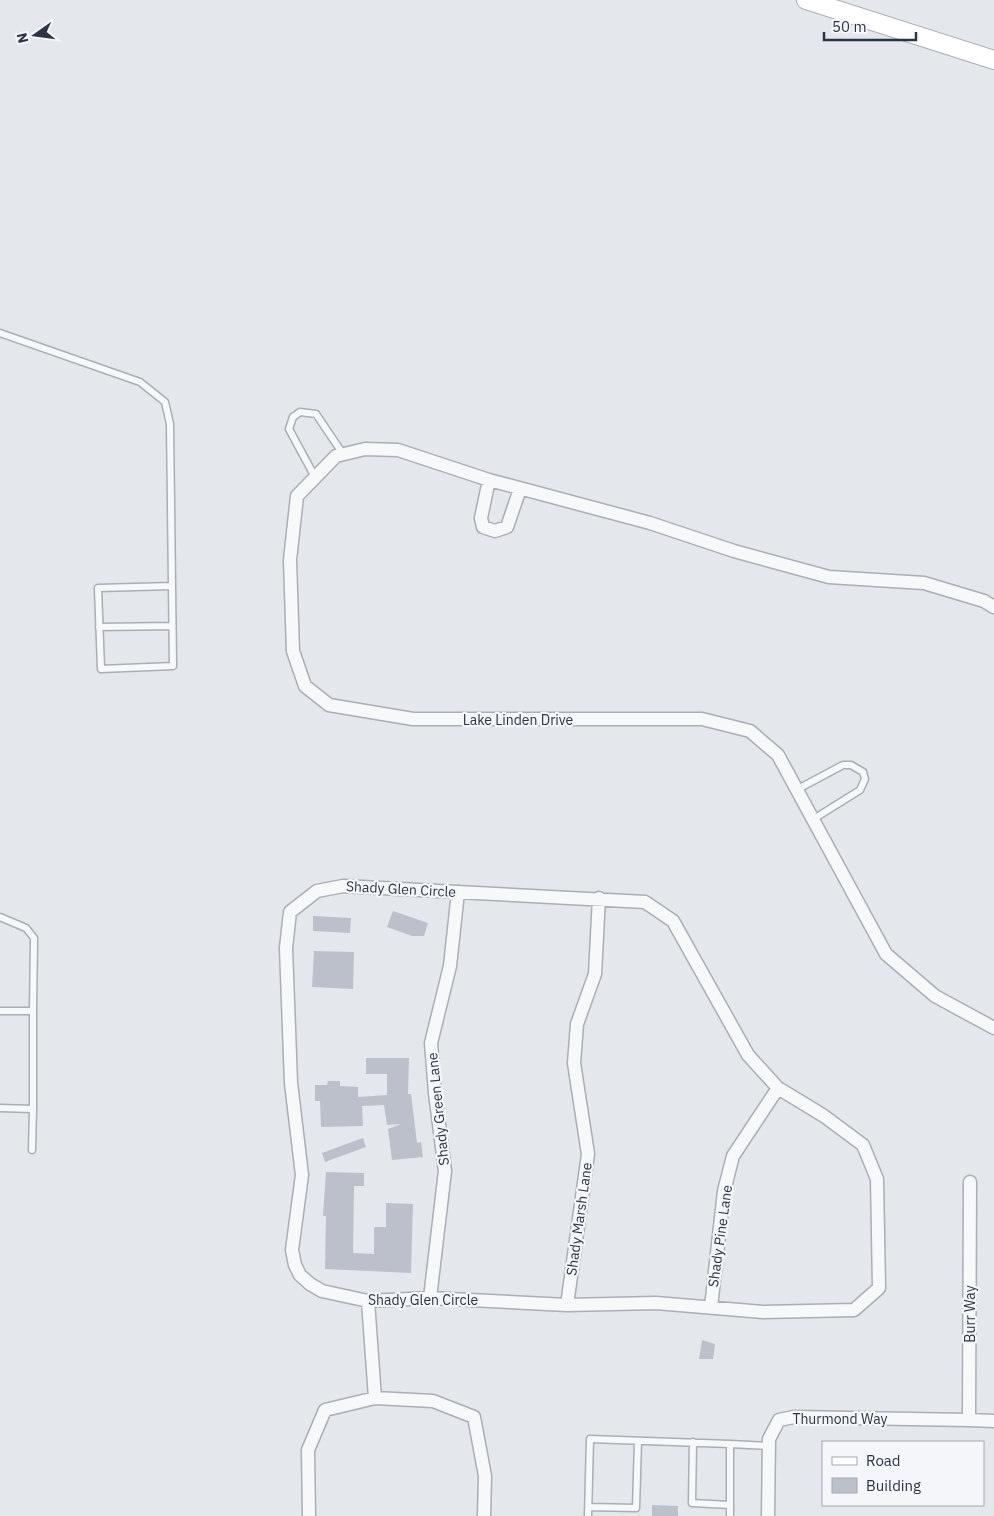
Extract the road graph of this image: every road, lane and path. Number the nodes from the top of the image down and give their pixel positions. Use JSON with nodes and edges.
{"nodes":[{"id":1,"x":806,"y":0,"type":"edge"},
{"id":2,"x":994,"y":60,"type":"edge"},
{"id":3,"x":0,"y":333,"type":"edge"},
{"id":4,"x":343,"y":454,"type":"junction"},
{"id":5,"x":316,"y":477,"type":"junction"},
{"id":6,"x":489,"y":480,"type":"junction"},
{"id":7,"x":520,"y":489,"type":"junction"},
{"id":8,"x":172,"y":586,"type":"junction"},
{"id":9,"x":991,"y":602,"type":"edge"},
{"id":10,"x":172,"y":626,"type":"junction"},
{"id":11,"x":99,"y":627,"type":"junction"},
{"id":12,"x":796,"y":790,"type":"junction"},
{"id":13,"x":812,"y":820,"type":"junction"},
{"id":14,"x":458,"y":892,"type":"junction"},
{"id":15,"x":599,"y":898,"type":"junction"},
{"id":16,"x":0,"y":917,"type":"edge"},
{"id":17,"x":0,"y":1011,"type":"edge"},
{"id":18,"x":33,"y":1011,"type":"junction"},
{"id":19,"x":994,"y":1028,"type":"edge"},
{"id":20,"x":778,"y":1088,"type":"junction"},
{"id":21,"x":0,"y":1108,"type":"edge"},
{"id":22,"x":33,"y":1109,"type":"junction"},
{"id":23,"x":32,"y":1150,"type":"dead end"},
{"id":24,"x":970,"y":1182,"type":"dead end"},
{"id":25,"x":430,"y":1298,"type":"junction"},
{"id":26,"x":368,"y":1301,"type":"junction"},
{"id":27,"x":567,"y":1305,"type":"junction"},
{"id":28,"x":711,"y":1307,"type":"junction"},
{"id":29,"x":375,"y":1398,"type":"junction"},
{"id":30,"x":969,"y":1420,"type":"junction"},
{"id":31,"x":994,"y":1421,"type":"edge"},
{"id":32,"x":638,"y":1440,"type":"junction"},
{"id":33,"x":693,"y":1442,"type":"junction"},
{"id":34,"x":730,"y":1444,"type":"junction"},
{"id":35,"x":769,"y":1446,"type":"junction"},
{"id":36,"x":730,"y":1504,"type":"junction"},
{"id":37,"x":589,"y":1507,"type":"junction"},
{"id":38,"x":309,"y":1516,"type":"edge"},
{"id":39,"x":484,"y":1516,"type":"edge"},
{"id":40,"x":588,"y":1516,"type":"edge"},
{"id":41,"x":730,"y":1516,"type":"edge"},
{"id":42,"x":768,"y":1516,"type":"edge"}],
"edges":[{"from":1,"to":2,"type":"main road"},
{"from":3,"to":8,"type":"lane"},
{"from":4,"to":5,"type":"street","name":"Lake Linden Drive"},
{"from":4,"to":5,"type":"lane"},
{"from":4,"to":6,"type":"street","name":"Lake Linden Drive"},
{"from":5,"to":12,"type":"street","name":"Lake Linden Drive"},
{"from":6,"to":7,"type":"street","name":"Lake Linden Drive"},
{"from":6,"to":7,"type":"street"},
{"from":7,"to":9,"type":"street","name":"Lake Linden Drive"},
{"from":8,"to":10,"type":"lane"},
{"from":8,"to":11,"type":"lane"},
{"from":10,"to":11,"type":"lane"},
{"from":10,"to":11,"type":"lane"},
{"from":12,"to":13,"type":"street","name":"Lake Linden Drive"},
{"from":12,"to":13,"type":"lane"},
{"from":13,"to":19,"type":"street","name":"Lake Linden Drive"},
{"from":14,"to":15,"type":"street","name":"Shady Glen Circle"},
{"from":14,"to":25,"type":"street","name":"Shady Green Lane"},
{"from":14,"to":26,"type":"street","name":"Shady Glen Circle"},
{"from":15,"to":20,"type":"street","name":"Shady Glen Circle"},
{"from":15,"to":27,"type":"street","name":"Shady Marsh Lane"},
{"from":16,"to":18,"type":"lane"},
{"from":17,"to":18,"type":"lane"},
{"from":18,"to":22,"type":"lane"},
{"from":20,"to":28,"type":"street","name":"Shady Pine Lane"},
{"from":20,"to":28,"type":"street","name":"Shady Glen Circle"},
{"from":21,"to":22,"type":"lane"},
{"from":22,"to":23,"type":"lane"},
{"from":24,"to":30,"type":"street","name":"Burr Way"},
{"from":25,"to":26,"type":"street","name":"Shady Glen Circle"},
{"from":25,"to":27,"type":"street","name":"Shady Glen Circle"},
{"from":26,"to":29,"type":"street"},
{"from":27,"to":28,"type":"street","name":"Shady Glen Circle"},
{"from":29,"to":38,"type":"street"},
{"from":29,"to":39,"type":"street"},
{"from":30,"to":31,"type":"street"},
{"from":30,"to":35,"type":"street","name":"Thurmond Way"},
{"from":32,"to":33,"type":"lane"},
{"from":32,"to":37,"type":"lane"},
{"from":32,"to":37,"type":"lane"},
{"from":33,"to":34,"type":"lane"},
{"from":33,"to":36,"type":"lane"},
{"from":34,"to":35,"type":"lane"},
{"from":34,"to":36,"type":"lane"},
{"from":35,"to":42,"type":"street","name":"Thurmond Way"},
{"from":36,"to":41,"type":"lane"},
{"from":37,"to":40,"type":"lane"}]}
